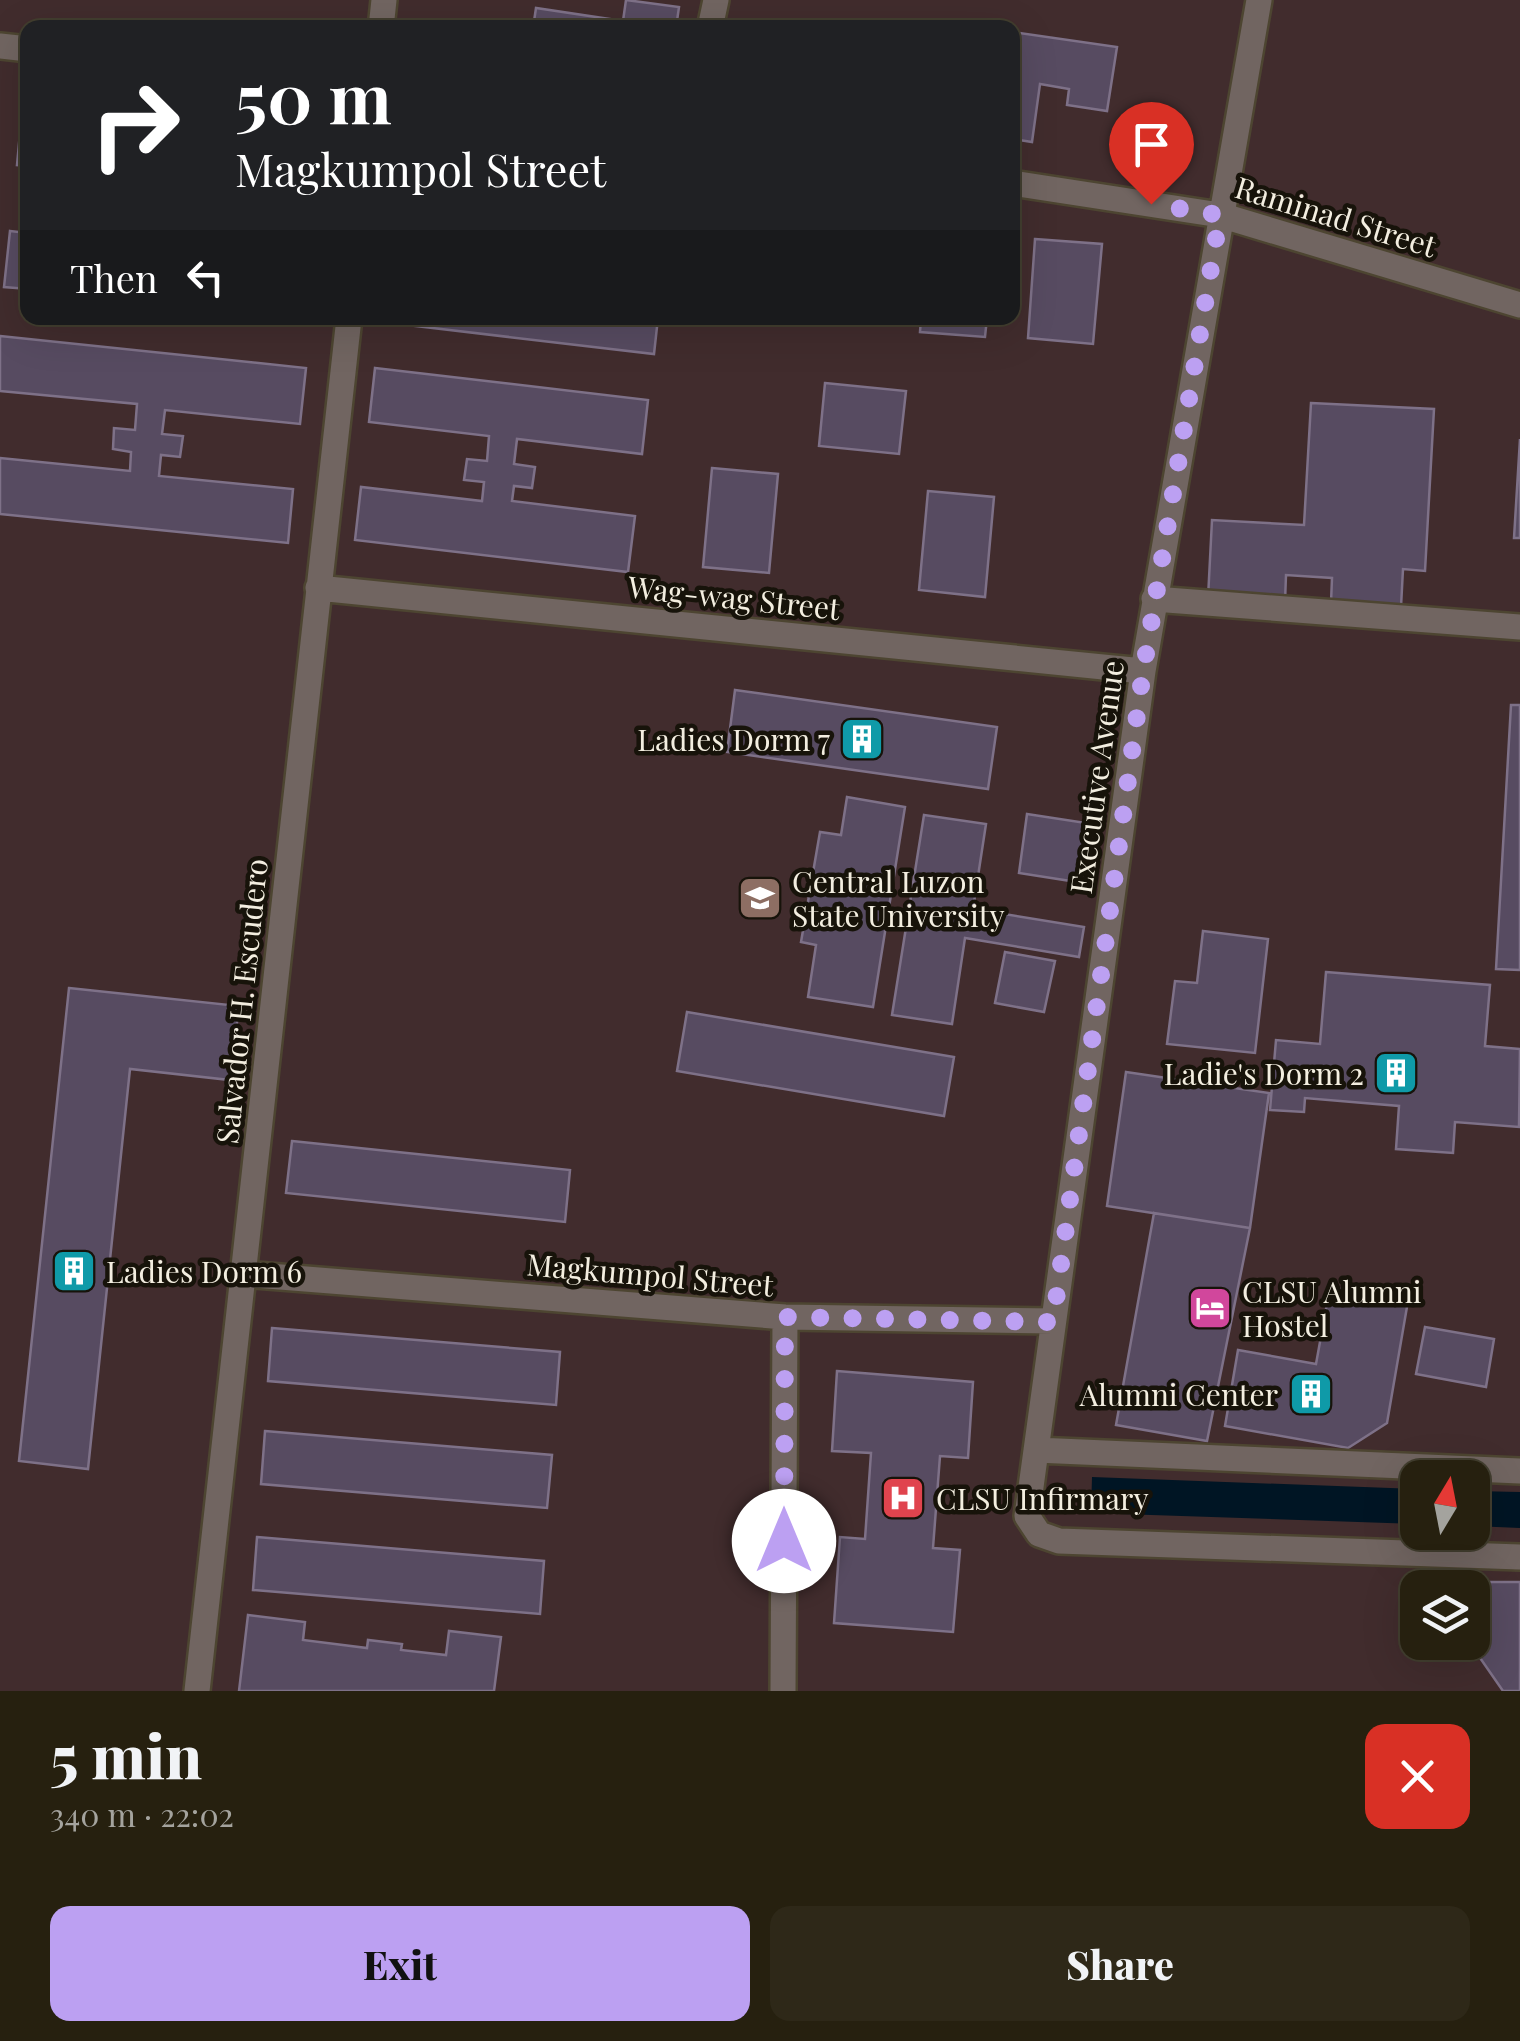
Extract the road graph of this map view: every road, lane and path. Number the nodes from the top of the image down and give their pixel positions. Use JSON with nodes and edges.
{"nodes":[{"id":1,"x":1258,"y":0,"type":"edge"},
{"id":2,"x":1020,"y":184,"type":"edge"},
{"id":3,"x":1220,"y":215,"type":"junction"},
{"id":4,"x":1520,"y":305,"type":"edge"},
{"id":5,"x":348,"y":325,"type":"edge"},
{"id":6,"x":318,"y":588,"type":"junction"},
{"id":7,"x":1154,"y":599,"type":"junction"},
{"id":8,"x":1520,"y":627,"type":"edge"},
{"id":9,"x":1143,"y":672,"type":"junction"},
{"id":10,"x":244,"y":1274,"type":"junction"},
{"id":11,"x":785,"y":1317,"type":"junction"},
{"id":12,"x":1053,"y":1322,"type":"junction"},
{"id":13,"x":1036,"y":1450,"type":"junction"},
{"id":14,"x":1520,"y":1471,"type":"edge"},
{"id":15,"x":1520,"y":1557,"type":"edge"},
{"id":16,"x":196,"y":1691,"type":"edge"},
{"id":17,"x":782,"y":1691,"type":"edge"}],
"edges":[{"from":1,"to":3,"type":"street","name":"Executive Avenue"},
{"from":2,"to":3,"type":"street","name":"Raminad Street"},
{"from":3,"to":4,"type":"street","name":"Raminad Street"},
{"from":3,"to":7,"type":"street","name":"Executive Avenue"},
{"from":5,"to":6,"type":"street","name":"Salvador H. Escudero"},
{"from":6,"to":9,"type":"street","name":"Wag-wag Street"},
{"from":6,"to":10,"type":"street","name":"Salvador H. Escudero"},
{"from":7,"to":8,"type":"street"},
{"from":7,"to":9,"type":"street","name":"Executive Avenue"},
{"from":9,"to":12,"type":"street","name":"Executive Avenue"},
{"from":10,"to":11,"type":"street","name":"Magkumpol Street"},
{"from":10,"to":16,"type":"street","name":"Salvador H. Escudero"},
{"from":11,"to":12,"type":"street","name":"Magkumpol Street"},
{"from":11,"to":17,"type":"street"},
{"from":12,"to":13,"type":"street","name":"Executive Avenue"},
{"from":13,"to":14,"type":"street"},
{"from":13,"to":15,"type":"street","name":"Executive Avenue"}]}
